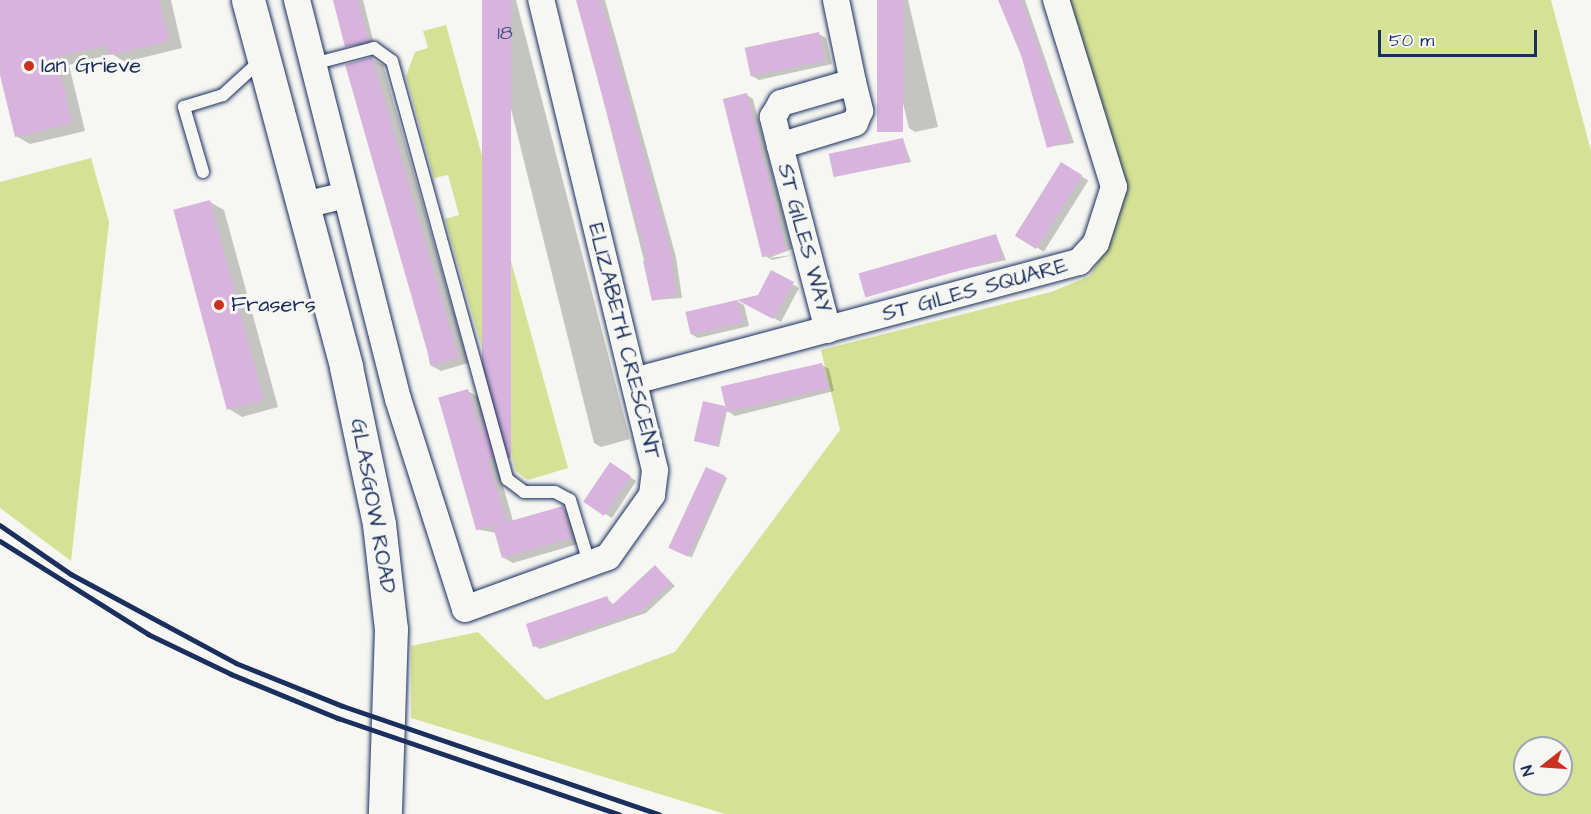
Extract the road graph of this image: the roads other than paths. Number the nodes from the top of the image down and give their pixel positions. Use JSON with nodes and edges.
{"nodes":[{"id":1,"x":248,"y":0,"type":"edge"},
{"id":2,"x":297,"y":0,"type":"edge"},
{"id":3,"x":541,"y":0,"type":"edge"},
{"id":4,"x":836,"y":0,"type":"edge"},
{"id":5,"x":1056,"y":0,"type":"edge"},
{"id":6,"x":263,"y":56,"type":"junction"},
{"id":7,"x":313,"y":64,"type":"junction"},
{"id":8,"x":853,"y":82,"type":"junction"},
{"id":9,"x":780,"y":146,"type":"junction"},
{"id":10,"x":203,"y":172,"type":"dead end"},
{"id":11,"x":346,"y":195,"type":"junction"},
{"id":12,"x":304,"y":205,"type":"junction"},
{"id":13,"x":828,"y":330,"type":"junction"},
{"id":14,"x":634,"y":381,"type":"junction"},
{"id":15,"x":591,"y":567,"type":"junction"},
{"id":16,"x":465,"y":609,"type":"joint"},
{"id":17,"x":385,"y":814,"type":"edge"}],
"edges":[{"from":1,"to":6,"type":"main road","name":"GLASGOW ROAD"},
{"from":2,"to":7,"type":"street","name":"GLASGOW ROAD"},
{"from":3,"to":14,"type":"street","name":"ELIZABETH CRESCENT"},
{"from":4,"to":8,"type":"street","name":"ST GILES WAY"},
{"from":5,"to":13,"type":"street","name":"ST GILES SQUARE"},
{"from":6,"to":10,"type":"lane"},
{"from":6,"to":12,"type":"main road","name":"GLASGOW ROAD"},
{"from":7,"to":11,"type":"street","name":"GLASGOW ROAD"},
{"from":7,"to":15,"type":"lane"},
{"from":8,"to":9,"type":"street","name":"ST GILES WAY"},
{"from":8,"to":9,"type":"street","name":"ST GILES WAY"},
{"from":9,"to":13,"type":"street","name":"ST GILES WAY"},
{"from":11,"to":12,"type":"street"},
{"from":11,"to":16,"type":"street","name":"GLASGOW ROAD"},
{"from":12,"to":17,"type":"main road","name":"GLASGOW ROAD"},
{"from":13,"to":14,"type":"street","name":"ST GILES SQUARE"},
{"from":14,"to":15,"type":"street","name":"ELIZABETH CRESCENT"},
{"from":15,"to":16,"type":"street","name":"ELIZABETH CRESCENT"}]}
